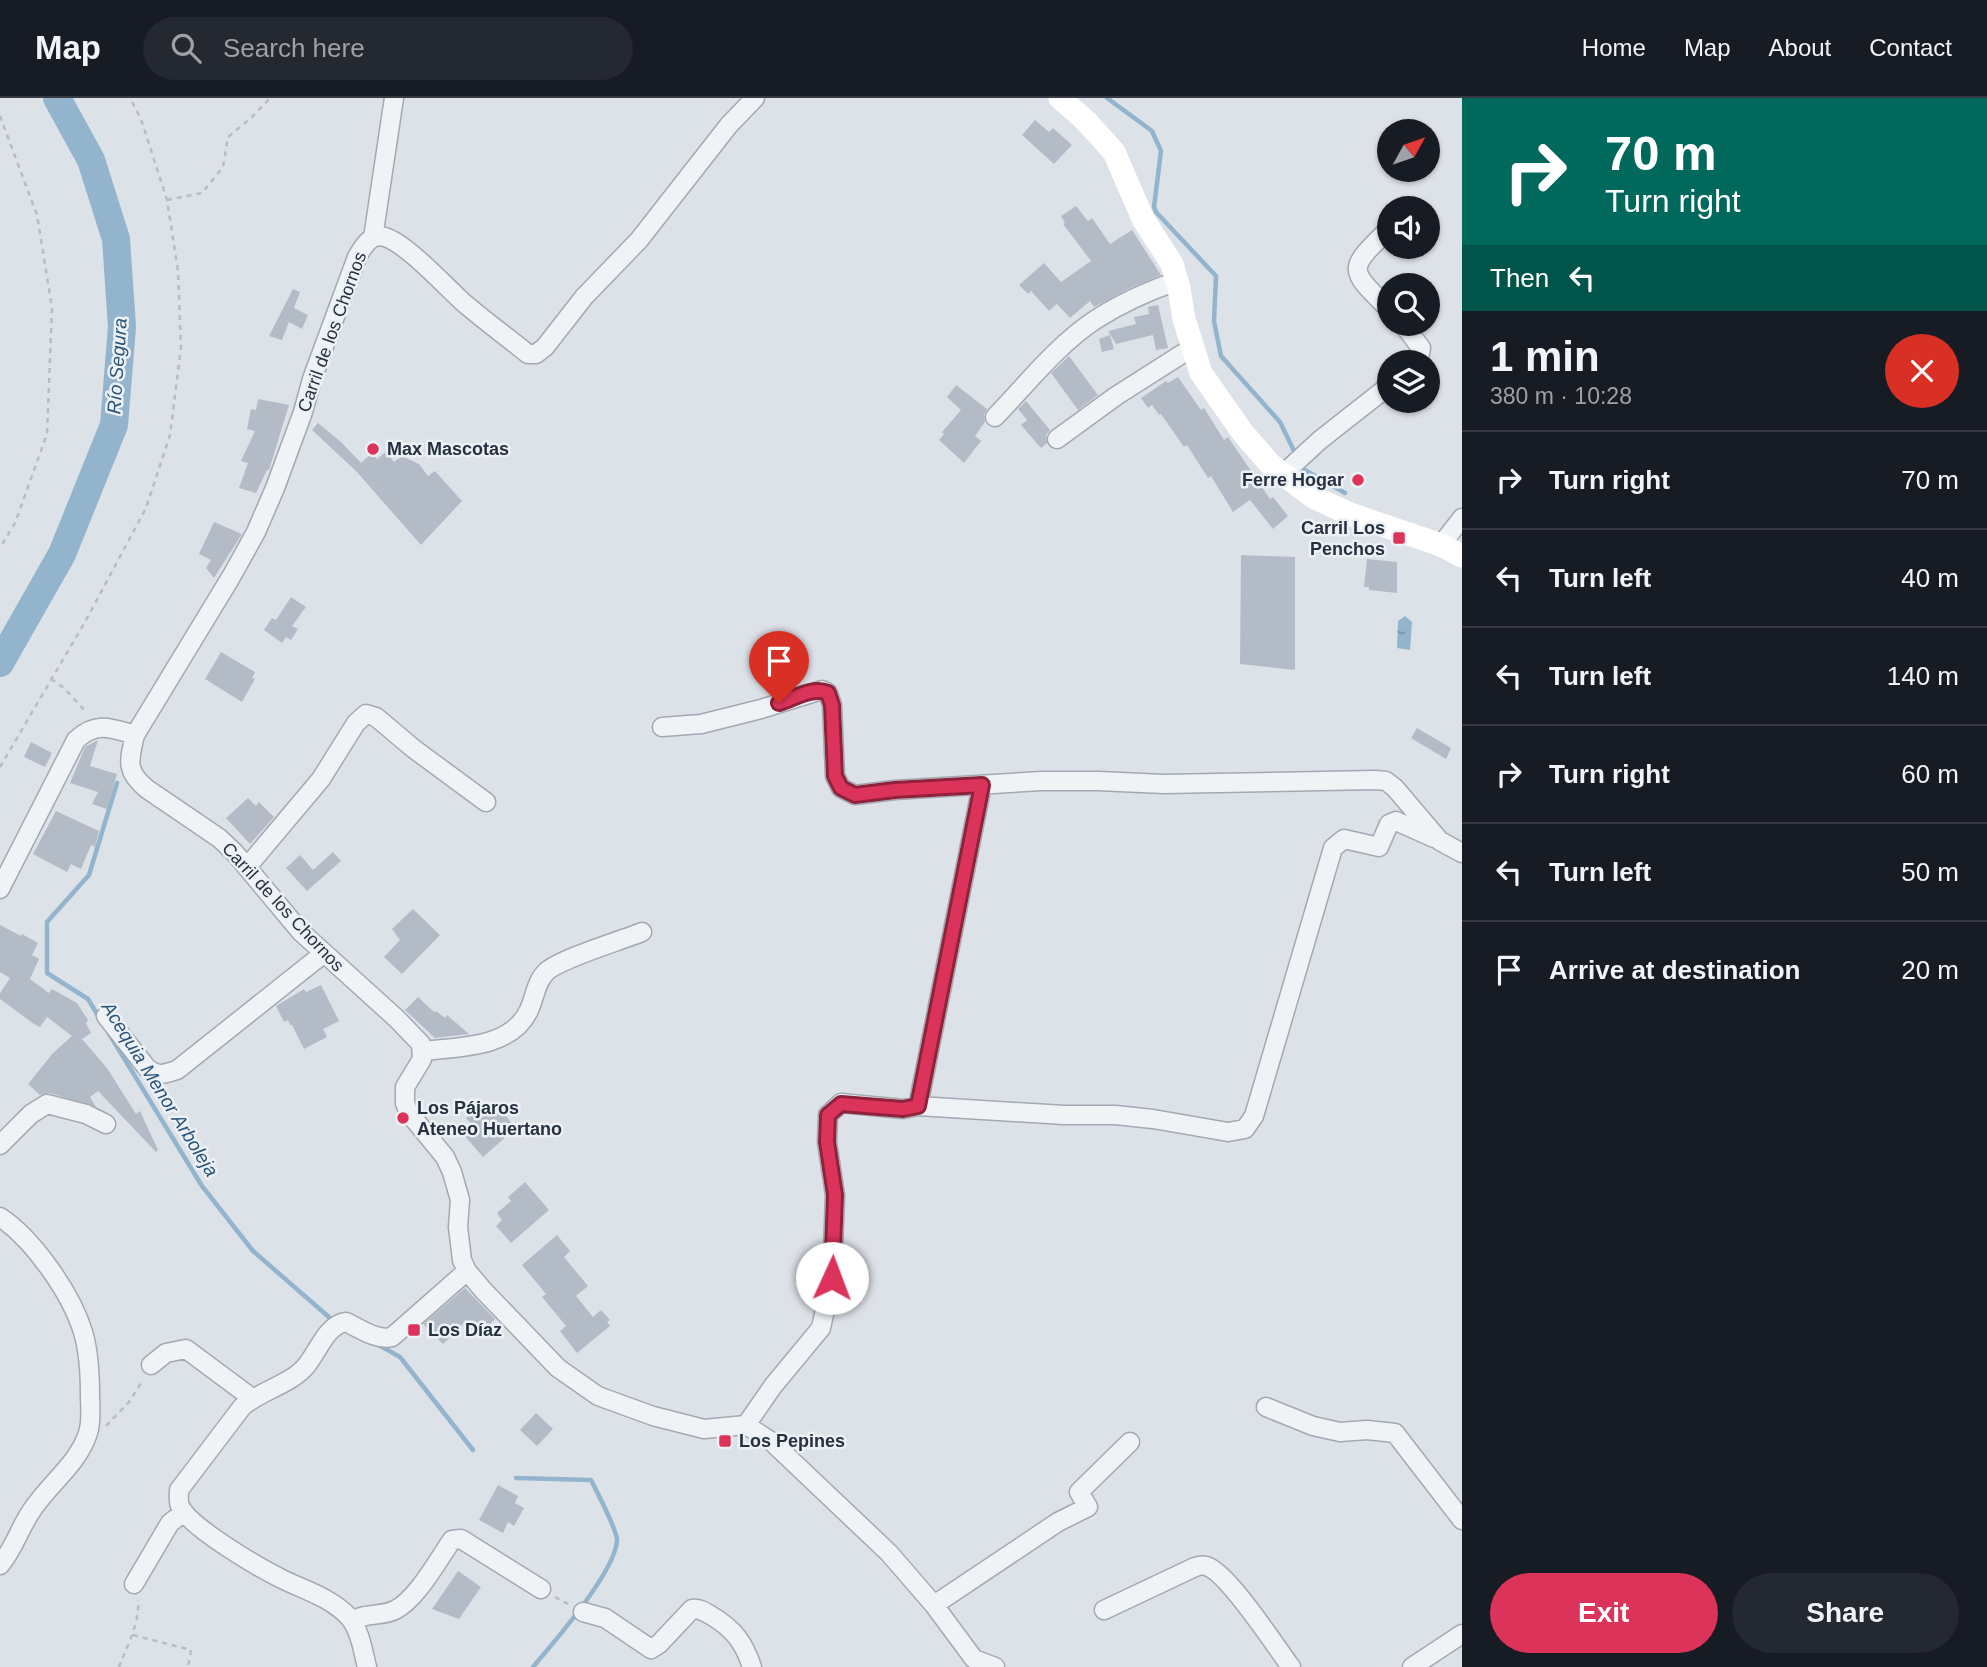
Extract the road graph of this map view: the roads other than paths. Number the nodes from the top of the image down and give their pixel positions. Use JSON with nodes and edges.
{"nodes":[{"id":1,"x":394,"y":98,"type":"edge"},
{"id":2,"x":755,"y":98,"type":"edge"},
{"id":3,"x":1060,"y":98,"type":"edge"},
{"id":4,"x":373,"y":238,"type":"junction"},
{"id":5,"x":1377,"y":241,"type":"edge"},
{"id":6,"x":1177,"y":281,"type":"junction"},
{"id":7,"x":1377,"y":297,"type":"edge"},
{"id":8,"x":1193,"y":347,"type":"junction"},
{"id":9,"x":1377,"y":396,"type":"edge"},
{"id":10,"x":995,"y":418,"type":"dead end"},
{"id":11,"x":1057,"y":439,"type":"dead end"},
{"id":12,"x":1293,"y":465,"type":"junction"},
{"id":13,"x":1462,"y":518,"type":"edge"},
{"id":14,"x":1452,"y":550,"type":"edge"},
{"id":15,"x":662,"y":727,"type":"dead end"},
{"id":16,"x":135,"y":735,"type":"junction"},
{"id":17,"x":982,"y":785,"type":"junction"},
{"id":18,"x":1402,"y":797,"type":"junction"},
{"id":19,"x":486,"y":802,"type":"dead end"},
{"id":20,"x":1396,"y":821,"type":"junction"},
{"id":21,"x":1440,"y":841,"type":"junction"},
{"id":22,"x":1462,"y":853,"type":"edge"},
{"id":23,"x":247,"y":867,"type":"junction"},
{"id":24,"x":0,"y":889,"type":"edge"},
{"id":25,"x":642,"y":932,"type":"dead end"},
{"id":26,"x":323,"y":954,"type":"junction"},
{"id":27,"x":106,"y":1016,"type":"dead end"},
{"id":28,"x":423,"y":1051,"type":"junction"},
{"id":29,"x":918,"y":1106,"type":"junction"},
{"id":30,"x":106,"y":1124,"type":"dead end"},
{"id":31,"x":0,"y":1144,"type":"edge"},
{"id":32,"x":0,"y":1217,"type":"edge"},
{"id":33,"x":467,"y":1271,"type":"junction"},
{"id":34,"x":151,"y":1364,"type":"road end"},
{"id":35,"x":252,"y":1398,"type":"junction"},
{"id":36,"x":1266,"y":1407,"type":"dead end"},
{"id":37,"x":746,"y":1425,"type":"junction"},
{"id":38,"x":1130,"y":1442,"type":"dead end"},
{"id":39,"x":184,"y":1512,"type":"junction"},
{"id":40,"x":1462,"y":1520,"type":"edge"},
{"id":41,"x":0,"y":1565,"type":"edge"},
{"id":42,"x":134,"y":1584,"type":"road end"},
{"id":43,"x":541,"y":1589,"type":"road end"},
{"id":44,"x":934,"y":1605,"type":"junction"},
{"id":45,"x":1104,"y":1610,"type":"dead end"},
{"id":46,"x":579,"y":1611,"type":"road end"},
{"id":47,"x":352,"y":1621,"type":"junction"},
{"id":48,"x":1462,"y":1634,"type":"edge"},
{"id":49,"x":974,"y":1659,"type":"junction"},
{"id":50,"x":367,"y":1667,"type":"edge"},
{"id":51,"x":752,"y":1667,"type":"edge"},
{"id":52,"x":956,"y":1667,"type":"edge"},
{"id":53,"x":995,"y":1667,"type":"edge"},
{"id":54,"x":1292,"y":1667,"type":"edge"},
{"id":55,"x":1412,"y":1667,"type":"edge"}],
"edges":[{"from":1,"to":4,"type":"street"},
{"from":2,"to":4,"type":"street","name":"Carril de los Chornos"},
{"from":3,"to":6,"type":"main road"},
{"from":4,"to":16,"type":"street","name":"Carril de los Chornos"},
{"from":5,"to":7,"type":"street"},
{"from":6,"to":8,"type":"main road"},
{"from":6,"to":10,"type":"street"},
{"from":8,"to":11,"type":"street"},
{"from":8,"to":12,"type":"main road"},
{"from":9,"to":12,"type":"street"},
{"from":12,"to":14,"type":"main road"},
{"from":13,"to":14,"type":"street"},
{"from":15,"to":17,"type":"street"},
{"from":16,"to":23,"type":"street","name":"Carril de los Chornos"},
{"from":16,"to":24,"type":"street"},
{"from":17,"to":18,"type":"street"},
{"from":17,"to":29,"type":"street"},
{"from":18,"to":20,"type":"street"},
{"from":18,"to":21,"type":"street"},
{"from":19,"to":23,"type":"street"},
{"from":20,"to":21,"type":"street"},
{"from":20,"to":29,"type":"street"},
{"from":21,"to":22,"type":"street"},
{"from":23,"to":26,"type":"street","name":"Carril de los Chornos"},
{"from":25,"to":28,"type":"street"},
{"from":26,"to":27,"type":"street"},
{"from":26,"to":28,"type":"street","name":"Carril de los Chornos"},
{"from":28,"to":33,"type":"street"},
{"from":29,"to":37,"type":"street"},
{"from":30,"to":31,"type":"street"},
{"from":32,"to":41,"type":"street"},
{"from":33,"to":35,"type":"street"},
{"from":33,"to":37,"type":"street"},
{"from":34,"to":35,"type":"street"},
{"from":35,"to":39,"type":"street"},
{"from":36,"to":40,"type":"street"},
{"from":37,"to":44,"type":"street"},
{"from":38,"to":44,"type":"street"},
{"from":39,"to":42,"type":"street"},
{"from":39,"to":47,"type":"street"},
{"from":43,"to":47,"type":"street"},
{"from":44,"to":49,"type":"street"},
{"from":45,"to":54,"type":"street"},
{"from":46,"to":51,"type":"street"},
{"from":47,"to":50,"type":"street"},
{"from":48,"to":55,"type":"street"},
{"from":49,"to":52,"type":"street"},
{"from":49,"to":53,"type":"street"}]}
